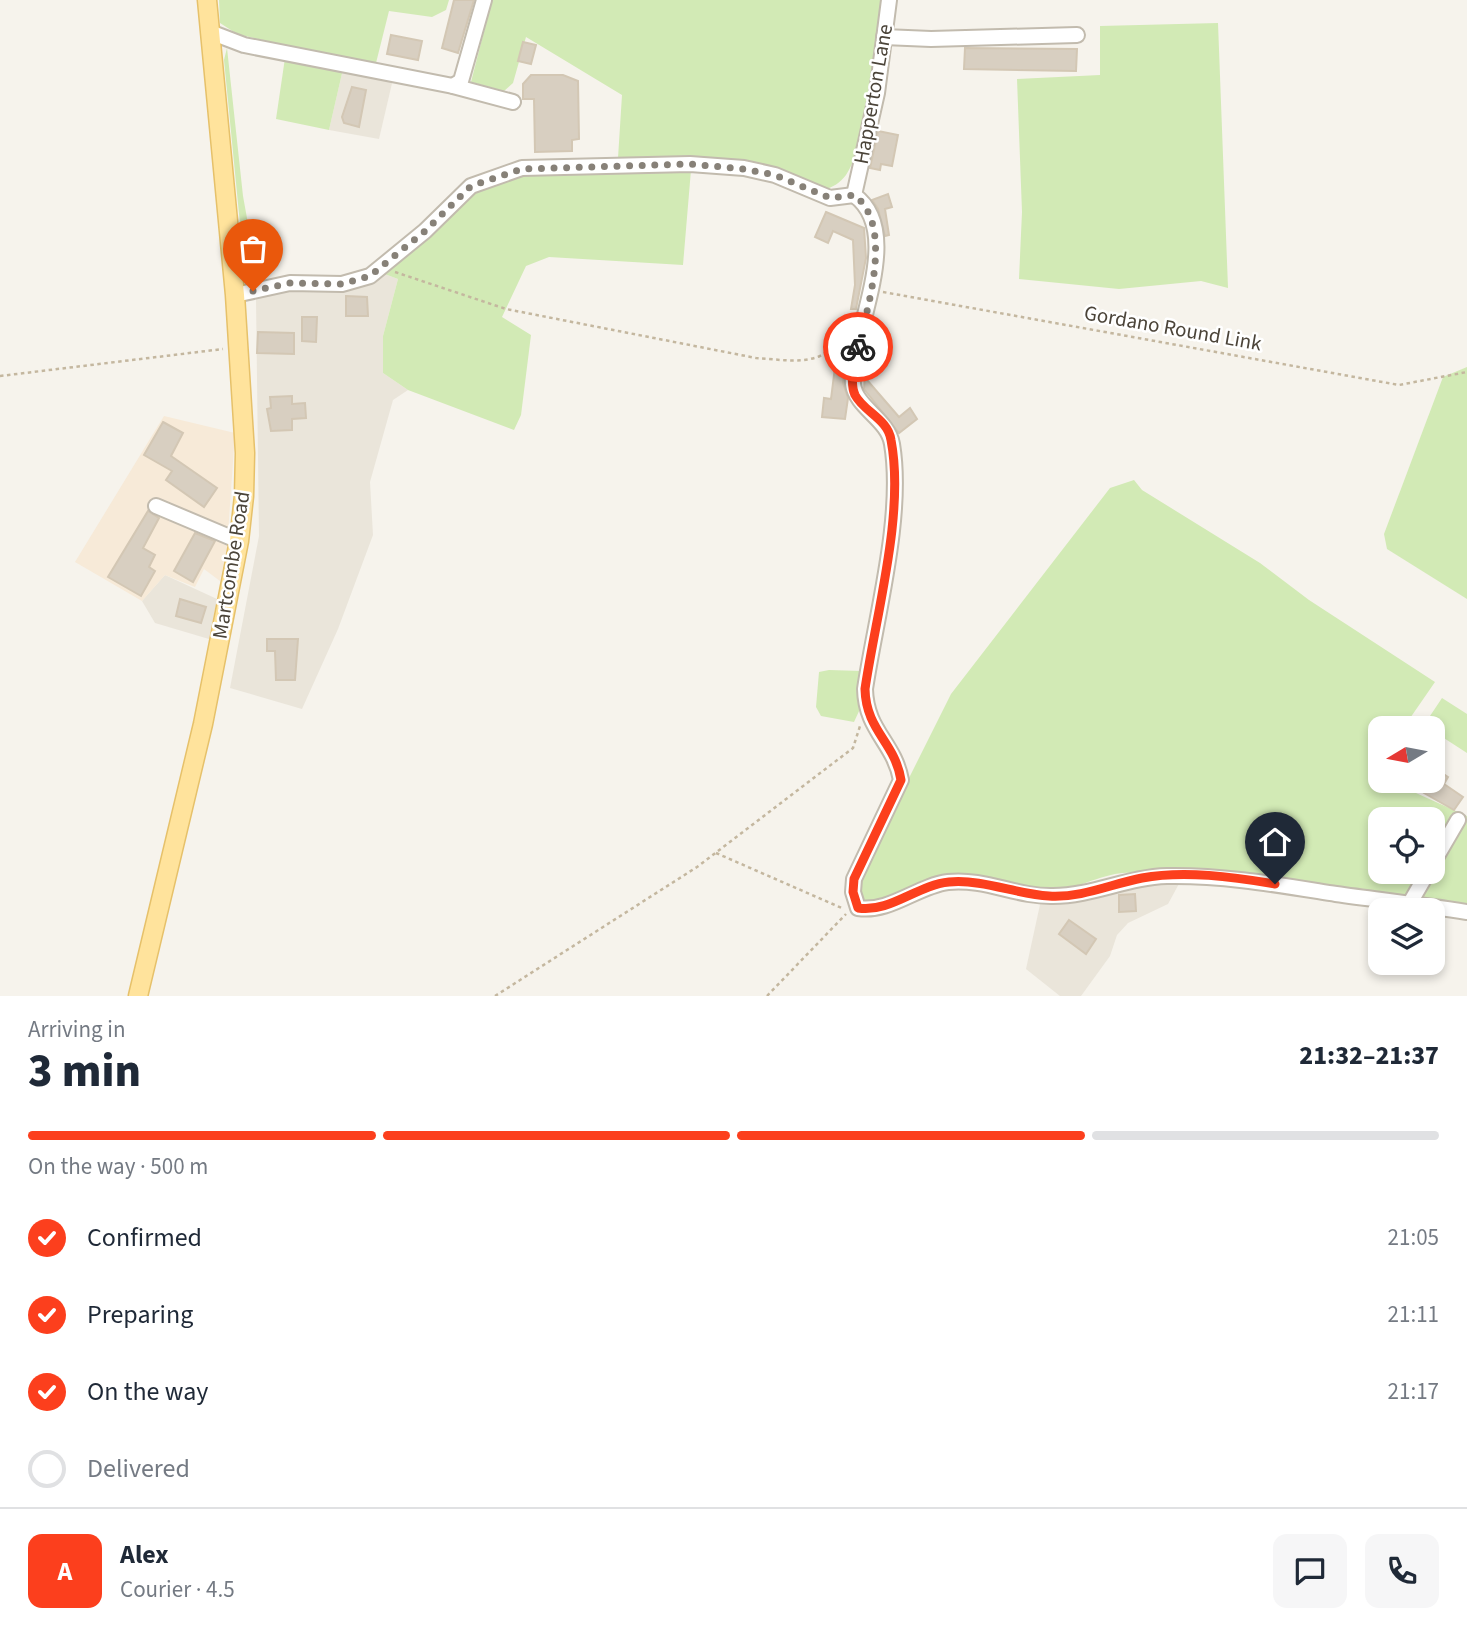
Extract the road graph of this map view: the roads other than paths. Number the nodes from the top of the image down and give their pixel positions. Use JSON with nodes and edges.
{"nodes":[{"id":1,"x":207,"y":0,"type":"edge"},
{"id":2,"x":484,"y":0,"type":"edge"},
{"id":3,"x":889,"y":0,"type":"edge"},
{"id":4,"x":210,"y":32,"type":"junction"},
{"id":5,"x":1077,"y":35,"type":"dead end"},
{"id":6,"x":884,"y":37,"type":"junction"},
{"id":7,"x":453,"y":86,"type":"junction"},
{"id":8,"x":513,"y":102,"type":"dead end"},
{"id":9,"x":854,"y":195,"type":"junction"},
{"id":10,"x":235,"y":295,"type":"junction"},
{"id":11,"x":156,"y":506,"type":"dead end"},
{"id":12,"x":239,"y":541,"type":"junction"},
{"id":13,"x":1458,"y":820,"type":"dead end"},
{"id":14,"x":1445,"y":842,"type":"edge"},
{"id":15,"x":1376,"y":898,"type":"edge"},
{"id":16,"x":1445,"y":909,"type":"edge"},
{"id":17,"x":1467,"y":912,"type":"edge"},
{"id":18,"x":138,"y":996,"type":"edge"}],
"edges":[{"from":1,"to":4,"type":"main road","name":"Martcombe Road"},
{"from":2,"to":7,"type":"street"},
{"from":3,"to":6,"type":"street","name":"Happerton Lane"},
{"from":4,"to":7,"type":"street"},
{"from":4,"to":10,"type":"main road","name":"Martcombe Road"},
{"from":5,"to":6,"type":"street"},
{"from":6,"to":9,"type":"street","name":"Happerton Lane"},
{"from":7,"to":8,"type":"street"},
{"from":9,"to":10,"type":"street"},
{"from":9,"to":15,"type":"street"},
{"from":10,"to":12,"type":"main road","name":"Martcombe Road"},
{"from":11,"to":12,"type":"street"},
{"from":12,"to":18,"type":"main road","name":"Martcombe Road"},
{"from":13,"to":14,"type":"street"},
{"from":16,"to":17,"type":"street"}]}
